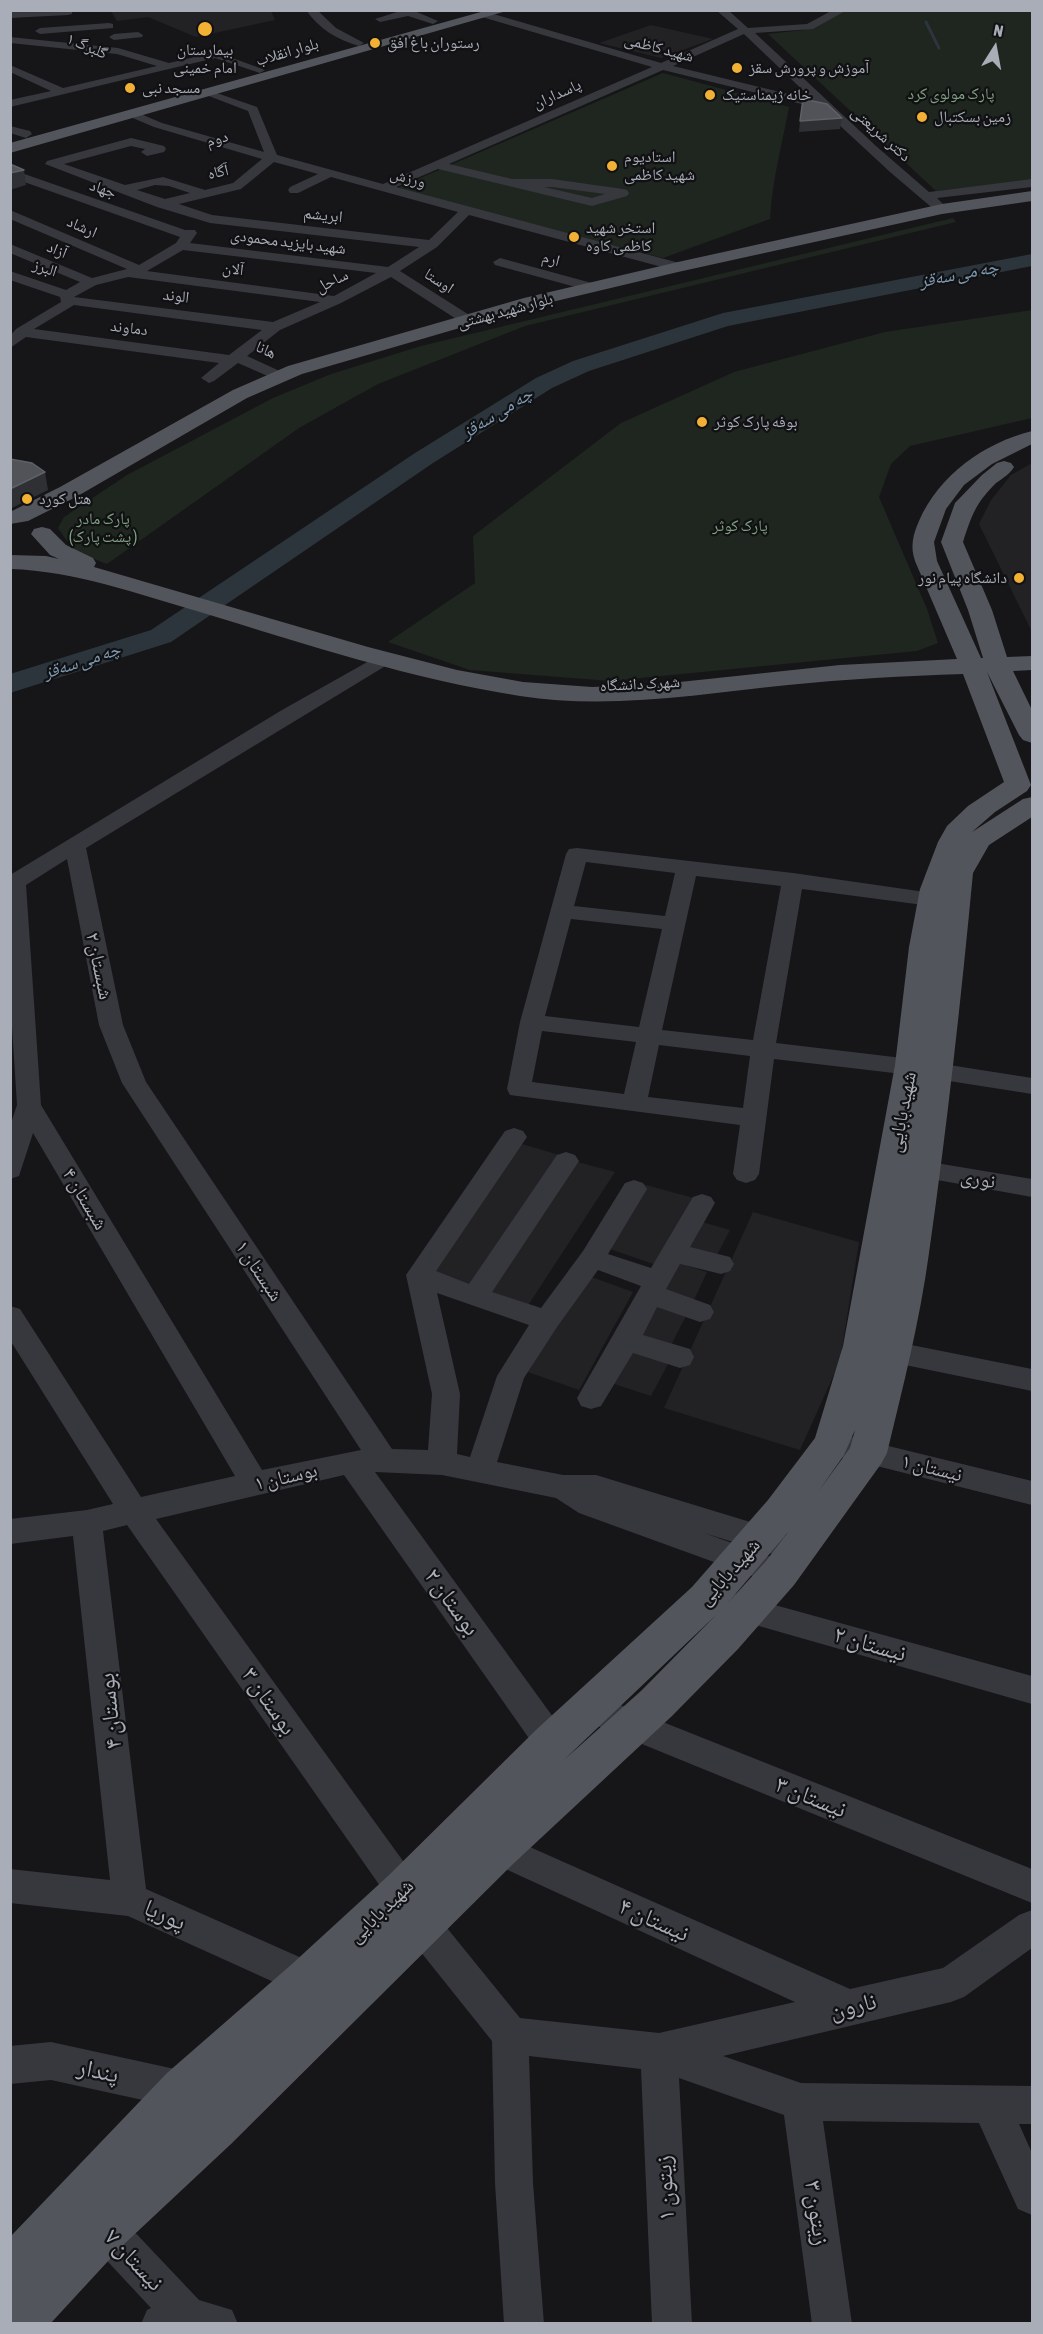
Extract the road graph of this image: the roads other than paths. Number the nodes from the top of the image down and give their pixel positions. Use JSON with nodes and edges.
{"nodes":[{"id":1,"x":311,"y":10,"type":"edge"},
{"id":2,"x":471,"y":10,"type":"edge"},
{"id":3,"x":504,"y":10,"type":"edge"},
{"id":4,"x":721,"y":10,"type":"edge"},
{"id":5,"x":842,"y":10,"type":"edge"},
{"id":6,"x":78,"y":11,"type":"edge"},
{"id":7,"x":403,"y":12,"type":"edge"},
{"id":8,"x":10,"y":15,"type":"edge"},
{"id":9,"x":486,"y":15,"type":"junction"},
{"id":10,"x":380,"y":20,"type":"dead end"},
{"id":11,"x":121,"y":21,"type":"dead end"},
{"id":12,"x":433,"y":21,"type":"junction"},
{"id":13,"x":108,"y":25,"type":"junction"},
{"id":14,"x":743,"y":31,"type":"junction"},
{"id":15,"x":10,"y":33,"type":"edge"},
{"id":16,"x":138,"y":35,"type":"dead end"},
{"id":17,"x":10,"y":40,"type":"edge"},
{"id":18,"x":38,"y":43,"type":"junction"},
{"id":19,"x":360,"y":47,"type":"junction"},
{"id":20,"x":118,"y":51,"type":"junction"},
{"id":21,"x":165,"y":52,"type":"dead end"},
{"id":22,"x":70,"y":56,"type":"dead end"},
{"id":23,"x":145,"y":58,"type":"junction"},
{"id":24,"x":660,"y":66,"type":"junction"},
{"id":25,"x":170,"y":67,"type":"junction"},
{"id":26,"x":10,"y":68,"type":"edge"},
{"id":27,"x":102,"y":70,"type":"dead end"},
{"id":28,"x":260,"y":70,"type":"junction"},
{"id":29,"x":188,"y":73,"type":"dead end"},
{"id":30,"x":123,"y":79,"type":"junction"},
{"id":31,"x":210,"y":85,"type":"junction"},
{"id":32,"x":83,"y":87,"type":"junction"},
{"id":33,"x":63,"y":92,"type":"junction"},
{"id":34,"x":103,"y":95,"type":"dead end"},
{"id":35,"x":10,"y":104,"type":"edge"},
{"id":36,"x":825,"y":106,"type":"junction"},
{"id":37,"x":129,"y":108,"type":"junction"},
{"id":38,"x":200,"y":125,"type":"dead end"},
{"id":39,"x":10,"y":129,"type":"edge"},
{"id":40,"x":182,"y":132,"type":"junction"},
{"id":41,"x":26,"y":134,"type":"junction"},
{"id":42,"x":10,"y":138,"type":"edge"},
{"id":43,"x":10,"y":148,"type":"edge"},
{"id":44,"x":240,"y":149,"type":"junction"},
{"id":45,"x":94,"y":151,"type":"junction"},
{"id":46,"x":147,"y":153,"type":"dead end"},
{"id":47,"x":222,"y":155,"type":"dead end"},
{"id":48,"x":272,"y":157,"type":"junction"},
{"id":49,"x":115,"y":159,"type":"dead end"},
{"id":50,"x":437,"y":165,"type":"junction"},
{"id":51,"x":10,"y":172,"type":"edge"},
{"id":52,"x":330,"y":173,"type":"junction"},
{"id":53,"x":82,"y":176,"type":"junction"},
{"id":54,"x":510,"y":183,"type":"junction"},
{"id":55,"x":1032,"y":183,"type":"edge"},
{"id":56,"x":44,"y":186,"type":"junction"},
{"id":57,"x":384,"y":189,"type":"junction"},
{"id":58,"x":124,"y":190,"type":"junction"},
{"id":59,"x":294,"y":190,"type":"dead end"},
{"id":60,"x":21,"y":193,"type":"edge"},
{"id":61,"x":201,"y":193,"type":"junction"},
{"id":62,"x":926,"y":196,"type":"junction"},
{"id":63,"x":1032,"y":196,"type":"edge"},
{"id":64,"x":1032,"y":203,"type":"edge"},
{"id":65,"x":162,"y":204,"type":"junction"},
{"id":66,"x":466,"y":211,"type":"junction"},
{"id":67,"x":946,"y":212,"type":"junction"},
{"id":68,"x":10,"y":214,"type":"edge"},
{"id":69,"x":210,"y":219,"type":"junction"},
{"id":70,"x":184,"y":241,"type":"junction"},
{"id":71,"x":432,"y":243,"type":"junction"},
{"id":72,"x":10,"y":248,"type":"edge"},
{"id":73,"x":500,"y":262,"type":"dead end"},
{"id":74,"x":678,"y":267,"type":"junction"},
{"id":75,"x":140,"y":270,"type":"junction"},
{"id":76,"x":391,"y":271,"type":"junction"},
{"id":77,"x":125,"y":273,"type":"junction"},
{"id":78,"x":10,"y":275,"type":"edge"},
{"id":79,"x":91,"y":282,"type":"junction"},
{"id":80,"x":594,"y":288,"type":"junction"},
{"id":81,"x":69,"y":298,"type":"junction"},
{"id":82,"x":336,"y":300,"type":"junction"},
{"id":83,"x":10,"y":318,"type":"edge"},
{"id":84,"x":469,"y":321,"type":"junction"},
{"id":85,"x":275,"y":327,"type":"junction"},
{"id":86,"x":27,"y":328,"type":"junction"},
{"id":87,"x":10,"y":344,"type":"edge"},
{"id":88,"x":235,"y":358,"type":"junction"},
{"id":89,"x":279,"y":376,"type":"junction"},
{"id":90,"x":209,"y":378,"type":"dead end"},
{"id":91,"x":1032,"y":437,"type":"edge"},
{"id":92,"x":1032,"y":452,"type":"edge"},
{"id":93,"x":11,"y":518,"type":"edge"},
{"id":94,"x":41,"y":532,"type":"junction"},
{"id":95,"x":924,"y":538,"type":"junction"},
{"id":96,"x":952,"y":542,"type":"junction"},
{"id":97,"x":10,"y":561,"type":"edge"},
{"id":98,"x":103,"y":573,"type":"junction"},
{"id":99,"x":953,"y":621,"type":"junction"},
{"id":100,"x":984,"y":623,"type":"junction"},
{"id":101,"x":370,"y":653,"type":"junction"},
{"id":102,"x":1032,"y":654,"type":"edge"},
{"id":103,"x":997,"y":660,"type":"junction"},
{"id":104,"x":969,"y":662,"type":"junction"},
{"id":105,"x":917,"y":663,"type":"junction"},
{"id":106,"x":1032,"y":663,"type":"edge"},
{"id":107,"x":1032,"y":675,"type":"edge"},
{"id":108,"x":1016,"y":699,"type":"junction"},
{"id":109,"x":988,"y":702,"type":"junction"},
{"id":110,"x":1032,"y":735,"type":"edge"},
{"id":111,"x":1032,"y":805,"type":"edge"},
{"id":112,"x":75,"y":846,"type":"junction"},
{"id":113,"x":687,"y":867,"type":"junction"},
{"id":114,"x":793,"y":880,"type":"junction"},
{"id":115,"x":13,"y":884,"type":"edge"},
{"id":116,"x":931,"y":899,"type":"junction"},
{"id":117,"x":562,"y":911,"type":"junction"},
{"id":118,"x":663,"y":922,"type":"dead end"},
{"id":119,"x":532,"y":1022,"type":"junction"},
{"id":120,"x":648,"y":1036,"type":"junction"},
{"id":121,"x":763,"y":1050,"type":"junction"},
{"id":122,"x":925,"y":1069,"type":"junction"},
{"id":123,"x":134,"y":1083,"type":"joint"},
{"id":124,"x":1032,"y":1086,"type":"edge"},
{"id":125,"x":634,"y":1103,"type":"junction"},
{"id":126,"x":29,"y":1105,"type":"junction"},
{"id":127,"x":754,"y":1118,"type":"junction"},
{"id":128,"x":514,"y":1137,"type":"dead end"},
{"id":129,"x":566,"y":1161,"type":"dead end"},
{"id":130,"x":10,"y":1170,"type":"edge"},
{"id":131,"x":924,"y":1170,"type":"junction"},
{"id":132,"x":746,"y":1174,"type":"dead end"},
{"id":133,"x":1032,"y":1188,"type":"edge"},
{"id":134,"x":634,"y":1189,"type":"dead end"},
{"id":135,"x":702,"y":1203,"type":"dead end"},
{"id":136,"x":673,"y":1252,"type":"junction"},
{"id":137,"x":592,"y":1258,"type":"junction"},
{"id":138,"x":721,"y":1264,"type":"dead end"},
{"id":139,"x":419,"y":1275,"type":"junction"},
{"id":140,"x":653,"y":1288,"type":"junction"},
{"id":141,"x":475,"y":1297,"type":"junction"},
{"id":142,"x":700,"y":1312,"type":"dead end"},
{"id":143,"x":10,"y":1316,"type":"edge"},
{"id":144,"x":547,"y":1320,"type":"junction"},
{"id":145,"x":626,"y":1340,"type":"junction"},
{"id":146,"x":877,"y":1349,"type":"junction"},
{"id":147,"x":680,"y":1357,"type":"dead end"},
{"id":148,"x":1032,"y":1380,"type":"edge"},
{"id":149,"x":591,"y":1398,"type":"dead end"},
{"id":150,"x":850,"y":1448,"type":"junction"},
{"id":151,"x":384,"y":1460,"type":"junction"},
{"id":152,"x":351,"y":1462,"type":"junction"},
{"id":153,"x":442,"y":1463,"type":"junction"},
{"id":154,"x":480,"y":1470,"type":"junction"},
{"id":155,"x":255,"y":1484,"type":"junction"},
{"id":156,"x":1032,"y":1493,"type":"edge"},
{"id":157,"x":134,"y":1511,"type":"junction"},
{"id":158,"x":87,"y":1522,"type":"junction"},
{"id":159,"x":10,"y":1532,"type":"edge"},
{"id":160,"x":751,"y":1549,"type":"junction"},
{"id":161,"x":789,"y":1561,"type":"junction"},
{"id":162,"x":727,"y":1604,"type":"junction"},
{"id":163,"x":1032,"y":1690,"type":"edge"},
{"id":164,"x":590,"y":1708,"type":"junction"},
{"id":165,"x":634,"y":1725,"type":"junction"},
{"id":166,"x":552,"y":1743,"type":"junction"},
{"id":167,"x":479,"y":1840,"type":"junction"},
{"id":168,"x":10,"y":1886,"type":"edge"},
{"id":169,"x":1032,"y":1886,"type":"edge"},
{"id":170,"x":130,"y":1899,"type":"junction"},
{"id":171,"x":412,"y":1907,"type":"junction"},
{"id":172,"x":1032,"y":1927,"type":"edge"},
{"id":173,"x":309,"y":1980,"type":"junction"},
{"id":174,"x":847,"y":2007,"type":"junction"},
{"id":175,"x":510,"y":2035,"type":"junction"},
{"id":176,"x":659,"y":2052,"type":"junction"},
{"id":177,"x":10,"y":2065,"type":"edge"},
{"id":178,"x":184,"y":2090,"type":"junction"},
{"id":179,"x":801,"y":2102,"type":"junction"},
{"id":180,"x":991,"y":2106,"type":"junction"},
{"id":181,"x":1032,"y":2106,"type":"edge"},
{"id":182,"x":1032,"y":2194,"type":"edge"},
{"id":183,"x":90,"y":2215,"type":"junction"},
{"id":184,"x":10,"y":2275,"type":"edge"},
{"id":185,"x":194,"y":2322,"type":"edge"},
{"id":186,"x":16,"y":2324,"type":"edge"},
{"id":187,"x":524,"y":2324,"type":"edge"},
{"id":188,"x":672,"y":2324,"type":"edge"},
{"id":189,"x":832,"y":2324,"type":"edge"}],
"edges":[{"from":1,"to":19,"type":"street"},
{"from":2,"to":12,"type":"main road","name":"بلوار انقلاب"},
{"from":3,"to":9,"type":"main road","name":"بلوار انقلاب"},
{"from":4,"to":14,"type":"street","name":"دکتر شریعتی"},
{"from":5,"to":14,"type":"street","name":"پاسداران"},
{"from":6,"to":8,"type":"street"},
{"from":7,"to":10,"type":"street"},
{"from":7,"to":12,"type":"street"},
{"from":9,"to":19,"type":"main road","name":"بلوار انقلاب"},
{"from":9,"to":24,"type":"street","name":"شهید کاظمی"},
{"from":11,"to":13,"type":"street"},
{"from":12,"to":19,"type":"main road","name":"بلوار انقلاب"},
{"from":13,"to":15,"type":"street"},
{"from":13,"to":16,"type":"street"},
{"from":13,"to":20,"type":"street"},
{"from":14,"to":24,"type":"street","name":"پاسداران"},
{"from":14,"to":36,"type":"street","name":"دکتر شریعتی"},
{"from":17,"to":18,"type":"street"},
{"from":18,"to":20,"type":"street"},
{"from":18,"to":22,"type":"street","name":"گلبرگ ۱"},
{"from":19,"to":28,"type":"main road","name":"بلوار انقلاب"},
{"from":19,"to":31,"type":"main road","name":"بلوار انقلاب"},
{"from":20,"to":23,"type":"street"},
{"from":21,"to":23,"type":"street"},
{"from":23,"to":25,"type":"street"},
{"from":24,"to":36,"type":"street","name":"شهید کاظمی"},
{"from":24,"to":50,"type":"street","name":"پاسداران"},
{"from":25,"to":28,"type":"street"},
{"from":25,"to":29,"type":"street"},
{"from":25,"to":30,"type":"street"},
{"from":26,"to":33,"type":"street"},
{"from":27,"to":30,"type":"street","name":"گلبرگ ۱"},
{"from":28,"to":31,"type":"main road","name":"بلوار انقلاب"},
{"from":30,"to":32,"type":"street"},
{"from":31,"to":37,"type":"main road","name":"بلوار انقلاب"},
{"from":31,"to":48,"type":"street"},
{"from":32,"to":33,"type":"street"},
{"from":32,"to":34,"type":"street"},
{"from":33,"to":35,"type":"street"},
{"from":36,"to":62,"type":"street","name":"دکتر شریعتی"},
{"from":37,"to":40,"type":"street","name":"ورزش"},
{"from":37,"to":41,"type":"main road","name":"بلوار انقلاب"},
{"from":37,"to":43,"type":"main road","name":"بلوار انقلاب"},
{"from":38,"to":40,"type":"street"},
{"from":39,"to":41,"type":"street"},
{"from":40,"to":44,"type":"street","name":"ورزش"},
{"from":41,"to":42,"type":"main road","name":"بلوار انقلاب"},
{"from":44,"to":47,"type":"street","name":"دوم"},
{"from":44,"to":48,"type":"street","name":"ورزش"},
{"from":45,"to":46,"type":"street"},
{"from":45,"to":49,"type":"street"},
{"from":45,"to":53,"type":"street","name":"ابریشم"},
{"from":48,"to":52,"type":"street","name":"ورزش"},
{"from":48,"to":61,"type":"street","name":"آگاه"},
{"from":50,"to":54,"type":"street"},
{"from":50,"to":57,"type":"street","name":"پاسداران"},
{"from":51,"to":56,"type":"street","name":"جهاد"},
{"from":52,"to":57,"type":"street","name":"ورزش"},
{"from":52,"to":59,"type":"street"},
{"from":53,"to":56,"type":"street"},
{"from":53,"to":58,"type":"street","name":"ابریشم"},
{"from":54,"to":54,"type":"street"},
{"from":55,"to":62,"type":"street"},
{"from":56,"to":60,"type":"street"},
{"from":56,"to":70,"type":"street","name":"جهاد"},
{"from":57,"to":66,"type":"street","name":"ورزش"},
{"from":58,"to":61,"type":"street"},
{"from":58,"to":65,"type":"street","name":"ابریشم"},
{"from":61,"to":65,"type":"street","name":"آگاه"},
{"from":62,"to":67,"type":"street","name":"دکتر شریعتی"},
{"from":63,"to":67,"type":"main road","name":"بلوار شهید بهشتی"},
{"from":64,"to":67,"type":"main road","name":"بلوار شهید بهشتی"},
{"from":65,"to":69,"type":"street","name":"ابریشم"},
{"from":66,"to":71,"type":"street","name":"ساحل"},
{"from":66,"to":74,"type":"street","name":"ورزش"},
{"from":67,"to":74,"type":"main road","name":"بلوار شهید بهشتی"},
{"from":67,"to":94,"type":"main road","name":"بلوار شهید بهشتی"},
{"from":68,"to":75,"type":"street","name":"ارشاد"},
{"from":69,"to":70,"type":"street"},
{"from":69,"to":71,"type":"street","name":"ابریشم"},
{"from":70,"to":75,"type":"street"},
{"from":70,"to":76,"type":"street","name":"شهید بایزید محمودی"},
{"from":71,"to":76,"type":"street","name":"ساحل"},
{"from":72,"to":79,"type":"street","name":"آزاد"},
{"from":73,"to":80,"type":"street","name":"ارم"},
{"from":74,"to":80,"type":"main road","name":"بلوار شهید بهشتی"},
{"from":75,"to":77,"type":"street"},
{"from":76,"to":82,"type":"street","name":"ساحل"},
{"from":76,"to":84,"type":"street","name":"اوستا"},
{"from":77,"to":79,"type":"street"},
{"from":77,"to":82,"type":"street","name":"آلان"},
{"from":78,"to":81,"type":"street","name":"البرز"},
{"from":79,"to":81,"type":"street"},
{"from":80,"to":84,"type":"main road","name":"بلوار شهید بهشتی"},
{"from":81,"to":85,"type":"street","name":"الوند"},
{"from":81,"to":86,"type":"street"},
{"from":82,"to":85,"type":"street","name":"ساحل"},
{"from":83,"to":86,"type":"street","name":"دماوند"},
{"from":84,"to":89,"type":"main road","name":"بلوار شهید بهشتی"},
{"from":85,"to":88,"type":"street","name":"ساحل"},
{"from":86,"to":87,"type":"street"},
{"from":86,"to":88,"type":"street","name":"دماوند"},
{"from":88,"to":89,"type":"street","name":"هانا"},
{"from":88,"to":90,"type":"street","name":"ساحل"},
{"from":89,"to":93,"type":"main road","name":"بلوار شهید بهشتی"},
{"from":91,"to":95,"type":"main road"},
{"from":92,"to":96,"type":"main road"},
{"from":93,"to":94,"type":"main road"},
{"from":94,"to":97,"type":"main road","name":"بلوار شهید بهشتی"},
{"from":94,"to":98,"type":"main road"},
{"from":95,"to":96,"type":"main road"},
{"from":95,"to":99,"type":"main road","name":"شهید بابایی"},
{"from":96,"to":100,"type":"main road"},
{"from":97,"to":98,"type":"main road"},
{"from":98,"to":101,"type":"main road"},
{"from":99,"to":104,"type":"main road","name":"شهید بابایی"},
{"from":99,"to":105,"type":"main road"},
{"from":100,"to":102,"type":"main road"},
{"from":100,"to":103,"type":"main road"},
{"from":101,"to":105,"type":"main road"},
{"from":101,"to":112,"type":"street"},
{"from":102,"to":103,"type":"main road"},
{"from":103,"to":104,"type":"main road"},
{"from":103,"to":106,"type":"main road"},
{"from":103,"to":108,"type":"main road"},
{"from":104,"to":105,"type":"main road"},
{"from":104,"to":109,"type":"main road","name":"شهید بابایی"},
{"from":105,"to":109,"type":"main road"},
{"from":107,"to":108,"type":"main road"},
{"from":108,"to":110,"type":"main road"},
{"from":109,"to":116,"type":"main road","name":"شهید بابایی"},
{"from":111,"to":122,"type":"main road","name":"شهید بابایی"},
{"from":112,"to":115,"type":"street"},
{"from":112,"to":123,"type":"street","name":"شبستان ۲"},
{"from":113,"to":114,"type":"street"},
{"from":113,"to":117,"type":"street"},
{"from":113,"to":120,"type":"street"},
{"from":114,"to":116,"type":"street"},
{"from":114,"to":121,"type":"street"},
{"from":115,"to":126,"type":"street","name":"شبستان ۴"},
{"from":116,"to":122,"type":"main road","name":"شهید بابایی"},
{"from":117,"to":118,"type":"street"},
{"from":117,"to":119,"type":"street"},
{"from":119,"to":120,"type":"street"},
{"from":119,"to":125,"type":"street"},
{"from":120,"to":121,"type":"street"},
{"from":120,"to":125,"type":"street"},
{"from":121,"to":122,"type":"street"},
{"from":121,"to":127,"type":"street"},
{"from":122,"to":124,"type":"street"},
{"from":122,"to":131,"type":"main road","name":"شهید بابایی"},
{"from":122,"to":146,"type":"main road","name":"شهید بابایی"},
{"from":123,"to":151,"type":"street","name":"شبستان ۱"},
{"from":125,"to":127,"type":"street"},
{"from":126,"to":130,"type":"street"},
{"from":126,"to":155,"type":"street","name":"شبستان ۴"},
{"from":127,"to":132,"type":"street"},
{"from":128,"to":139,"type":"street"},
{"from":129,"to":141,"type":"street"},
{"from":131,"to":133,"type":"street","name":"نوری"},
{"from":131,"to":146,"type":"main road","name":"شهید بابایی"},
{"from":134,"to":137,"type":"street"},
{"from":135,"to":136,"type":"street"},
{"from":136,"to":138,"type":"street"},
{"from":136,"to":140,"type":"street"},
{"from":137,"to":140,"type":"street"},
{"from":137,"to":144,"type":"street"},
{"from":139,"to":141,"type":"street"},
{"from":139,"to":153,"type":"street"},
{"from":140,"to":142,"type":"street"},
{"from":140,"to":145,"type":"street"},
{"from":141,"to":144,"type":"street"},
{"from":143,"to":157,"type":"street","name":"بوستان ۳"},
{"from":144,"to":154,"type":"street"},
{"from":145,"to":147,"type":"street"},
{"from":145,"to":149,"type":"street"},
{"from":146,"to":148,"type":"street"},
{"from":146,"to":150,"type":"main road","name":"شهید بابایی"},
{"from":150,"to":156,"type":"street","name":"نیستان ۱"},
{"from":150,"to":160,"type":"main road","name":"شهید بابایی"},
{"from":150,"to":161,"type":"main road","name":"شهید بابایی"},
{"from":151,"to":152,"type":"street","name":"بوستان ۱"},
{"from":151,"to":153,"type":"street","name":"بوستان ۱"},
{"from":152,"to":155,"type":"street","name":"بوستان ۱"},
{"from":152,"to":166,"type":"street","name":"بوستان ۲"},
{"from":153,"to":154,"type":"street","name":"بوستان ۱"},
{"from":154,"to":160,"type":"street","name":"بوستان ۱"},
{"from":155,"to":157,"type":"street","name":"بوستان ۱"},
{"from":157,"to":158,"type":"street","name":"بوستان ۱"},
{"from":157,"to":171,"type":"street","name":"بوستان ۳"},
{"from":158,"to":159,"type":"street","name":"بوستان ۱"},
{"from":158,"to":170,"type":"street","name":"بوستان ۴"},
{"from":160,"to":161,"type":"street","name":"بوستان ۱"},
{"from":160,"to":162,"type":"main road","name":"شهید بابایی"},
{"from":161,"to":162,"type":"main road","name":"شهید بابایی"},
{"from":162,"to":163,"type":"street","name":"نیستان ۲"},
{"from":162,"to":164,"type":"main road","name":"شهید بابایی"},
{"from":162,"to":165,"type":"main road","name":"شهید بابایی"},
{"from":164,"to":165,"type":"street","name":"نیستان ۳"},
{"from":164,"to":166,"type":"main road","name":"شهید بابایی"},
{"from":165,"to":167,"type":"main road","name":"شهید بابایی"},
{"from":165,"to":169,"type":"street","name":"نیستان ۳"},
{"from":166,"to":167,"type":"main road","name":"شهید بابایی"},
{"from":167,"to":171,"type":"main road","name":"شهید بابایی"},
{"from":167,"to":174,"type":"street","name":"نیستان ۴"},
{"from":168,"to":170,"type":"street","name":"پوریا"},
{"from":170,"to":173,"type":"street","name":"پوریا"},
{"from":171,"to":173,"type":"main road","name":"شهید بابایی"},
{"from":171,"to":175,"type":"street","name":"بوستان ۳"},
{"from":171,"to":183,"type":"main road","name":"شهید بابایی"},
{"from":172,"to":174,"type":"street","name":"نارون"},
{"from":173,"to":178,"type":"main road","name":"شهید بابایی"},
{"from":174,"to":176,"type":"street","name":"نارون"},
{"from":175,"to":176,"type":"street"},
{"from":175,"to":187,"type":"street"},
{"from":176,"to":179,"type":"street"},
{"from":176,"to":188,"type":"street","name":"زیتون ۱"},
{"from":177,"to":178,"type":"street","name":"پندار"},
{"from":178,"to":183,"type":"main road","name":"شهید بابایی"},
{"from":179,"to":180,"type":"street"},
{"from":179,"to":189,"type":"street","name":"زیتون ۳"},
{"from":180,"to":181,"type":"street"},
{"from":180,"to":182,"type":"street"},
{"from":183,"to":184,"type":"main road","name":"شهید بابایی"},
{"from":183,"to":185,"type":"street","name":"نیستان ۷"},
{"from":183,"to":186,"type":"main road","name":"شهید بابایی"}]}
